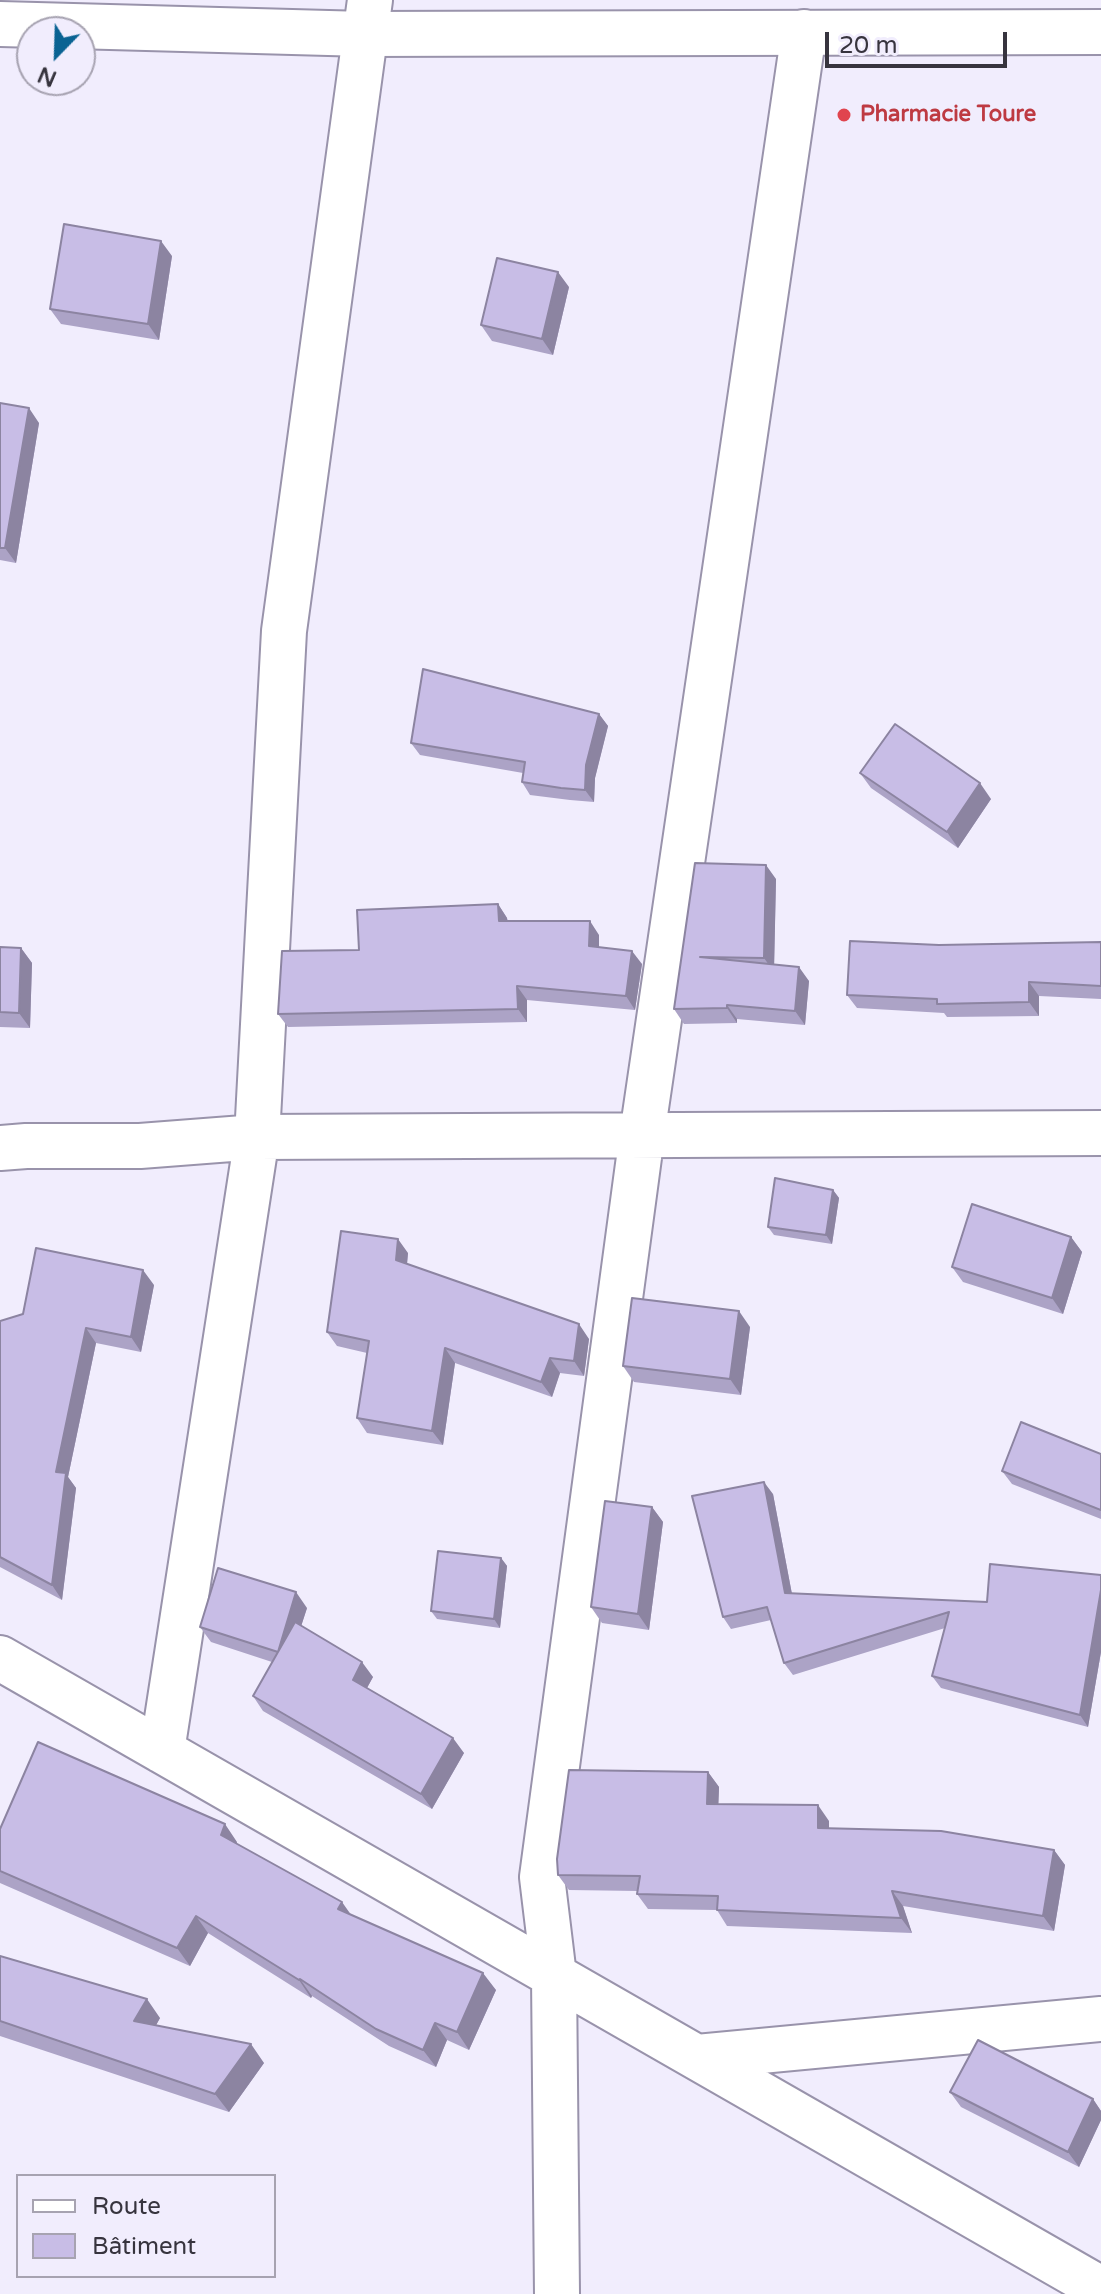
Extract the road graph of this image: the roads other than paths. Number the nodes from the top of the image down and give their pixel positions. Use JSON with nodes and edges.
{"nodes":[{"id":1,"x":368,"y":17,"type":"edge"},
{"id":2,"x":0,"y":24,"type":"edge"},
{"id":3,"x":804,"y":32,"type":"junction"},
{"id":4,"x":1101,"y":32,"type":"edge"},
{"id":5,"x":1101,"y":1133,"type":"edge"},
{"id":6,"x":642,"y":1135,"type":"junction"},
{"id":7,"x":257,"y":1137,"type":"junction"},
{"id":8,"x":0,"y":1148,"type":"edge"},
{"id":9,"x":0,"y":1658,"type":"edge"},
{"id":10,"x":162,"y":1751,"type":"junction"},
{"id":11,"x":554,"y":1976,"type":"junction"},
{"id":12,"x":1101,"y":2019,"type":"edge"},
{"id":13,"x":697,"y":2057,"type":"junction"},
{"id":14,"x":1101,"y":2289,"type":"edge"},
{"id":15,"x":557,"y":2294,"type":"edge"}],
"edges":[{"from":1,"to":2,"type":"street"},
{"from":1,"to":3,"type":"street"},
{"from":1,"to":7,"type":"street"},
{"from":3,"to":4,"type":"street"},
{"from":3,"to":6,"type":"street"},
{"from":5,"to":6,"type":"street"},
{"from":6,"to":7,"type":"street"},
{"from":6,"to":11,"type":"street"},
{"from":7,"to":8,"type":"street"},
{"from":7,"to":10,"type":"street"},
{"from":9,"to":10,"type":"street"},
{"from":10,"to":11,"type":"street"},
{"from":11,"to":13,"type":"street"},
{"from":11,"to":15,"type":"street"},
{"from":12,"to":13,"type":"street"},
{"from":13,"to":14,"type":"street"}]}
